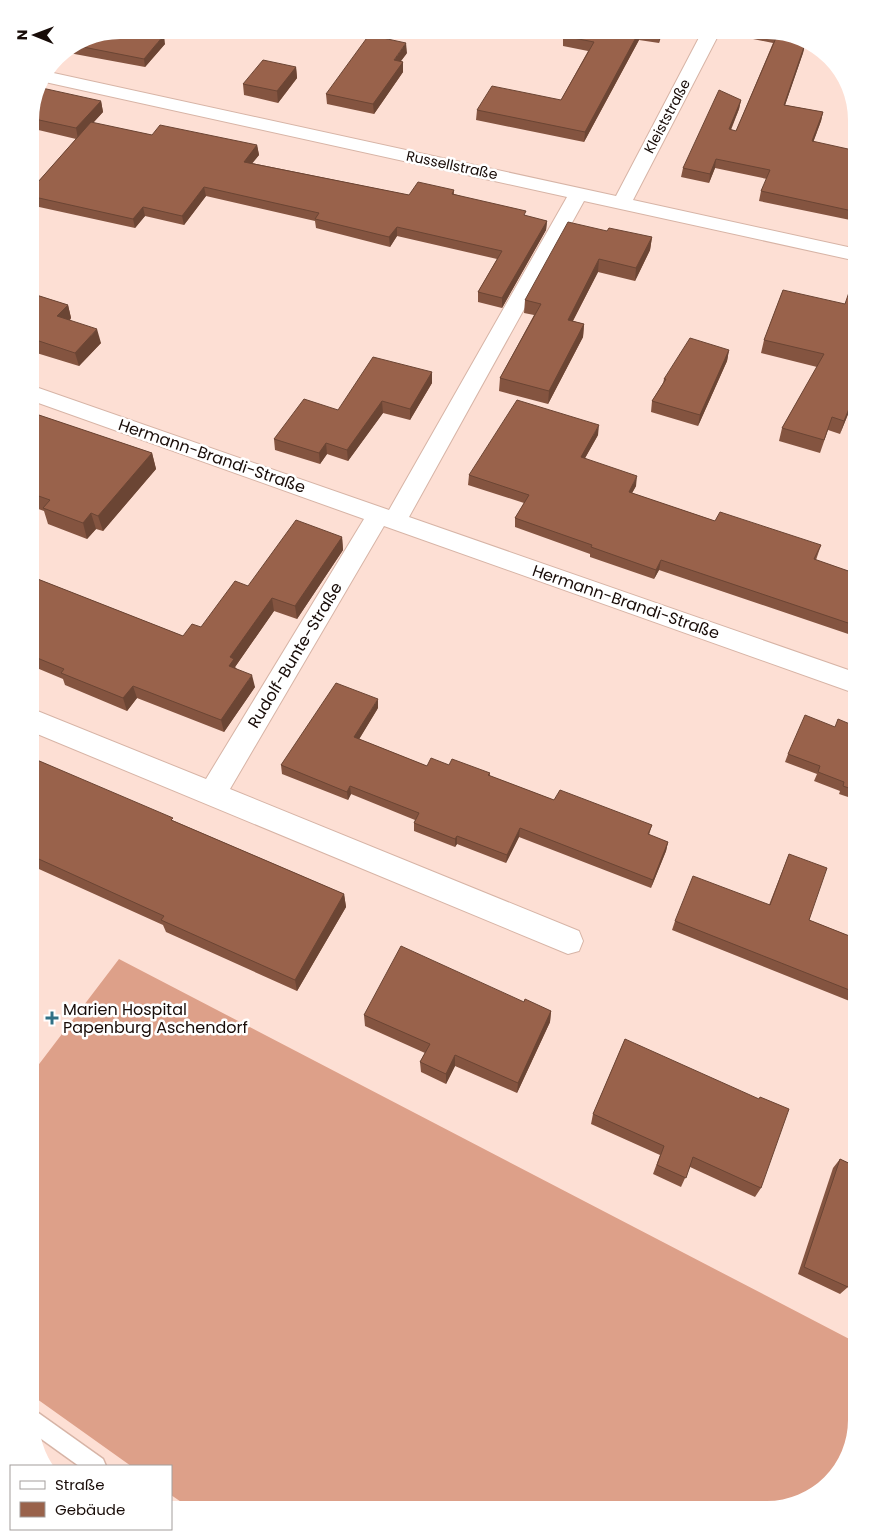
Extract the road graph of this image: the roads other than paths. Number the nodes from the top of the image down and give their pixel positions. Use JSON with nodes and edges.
{"nodes":[{"id":1,"x":707,"y":39,"type":"edge"},
{"id":2,"x":51,"y":78,"type":"edge"},
{"id":3,"x":579,"y":193,"type":"junction"},
{"id":4,"x":622,"y":203,"type":"junction"},
{"id":5,"x":848,"y":253,"type":"edge"},
{"id":6,"x":39,"y":395,"type":"edge"},
{"id":7,"x":387,"y":518,"type":"junction"},
{"id":8,"x":848,"y":681,"type":"edge"},
{"id":9,"x":39,"y":723,"type":"edge"},
{"id":10,"x":212,"y":794,"type":"junction"},
{"id":11,"x":568,"y":941,"type":"dead end"},
{"id":12,"x":39,"y":1425,"type":"edge"},
{"id":13,"x":95,"y":1465,"type":"edge"}],
"edges":[{"from":1,"to":4,"type":"street","name":"Kleiststraße"},
{"from":2,"to":3,"type":"street","name":"Russellstraße"},
{"from":3,"to":4,"type":"street","name":"Russellstraße"},
{"from":3,"to":7,"type":"street"},
{"from":4,"to":5,"type":"street","name":"Russellstraße"},
{"from":6,"to":7,"type":"street","name":"Hermann-Brandi-Straße"},
{"from":7,"to":8,"type":"street","name":"Hermann-Brandi-Straße"},
{"from":7,"to":10,"type":"street","name":"Rudolf-Bunte-Straße"},
{"from":9,"to":10,"type":"street"},
{"from":10,"to":11,"type":"street"},
{"from":12,"to":13,"type":"lane"}]}
